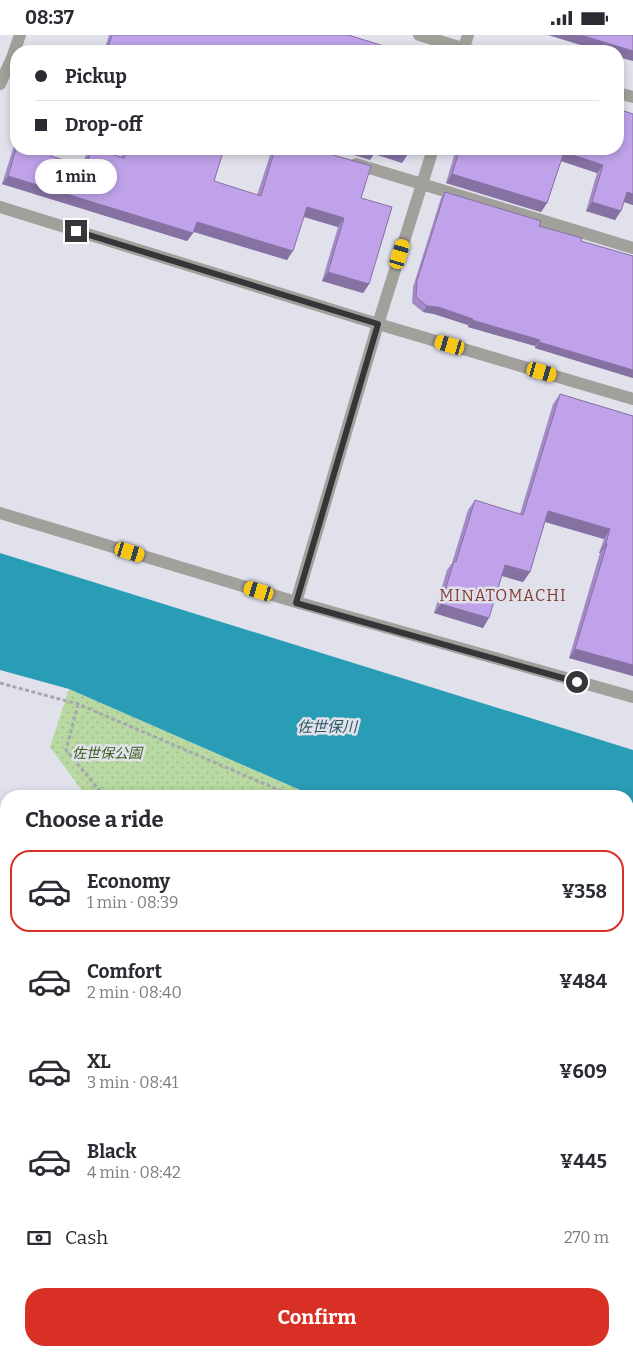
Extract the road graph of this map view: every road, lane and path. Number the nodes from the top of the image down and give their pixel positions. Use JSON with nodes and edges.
{"nodes":[{"id":1,"x":419,"y":35,"type":"edge"},
{"id":2,"x":450,"y":45,"type":"edge"},
{"id":3,"x":10,"y":66,"type":"edge"},
{"id":4,"x":0,"y":84,"type":"edge"},
{"id":5,"x":431,"y":155,"type":"edge"},
{"id":6,"x":346,"y":161,"type":"edge"},
{"id":7,"x":422,"y":184,"type":"junction"},
{"id":8,"x":0,"y":207,"type":"edge"},
{"id":9,"x":633,"y":248,"type":"edge"},
{"id":10,"x":378,"y":324,"type":"junction"},
{"id":11,"x":633,"y":399,"type":"edge"},
{"id":12,"x":0,"y":513,"type":"edge"},
{"id":13,"x":296,"y":603,"type":"junction"},
{"id":14,"x":0,"y":683,"type":"edge"},
{"id":15,"x":633,"y":697,"type":"edge"},
{"id":16,"x":78,"y":704,"type":"junction"},
{"id":17,"x":99,"y":790,"type":"edge"},
{"id":18,"x":278,"y":790,"type":"edge"}],
"edges":[{"from":1,"to":2,"type":"street"},
{"from":3,"to":4,"type":"street"},
{"from":5,"to":7,"type":"street"},
{"from":6,"to":7,"type":"street"},
{"from":7,"to":9,"type":"street"},
{"from":7,"to":10,"type":"street"},
{"from":8,"to":10,"type":"street"},
{"from":10,"to":11,"type":"street"},
{"from":10,"to":13,"type":"street"},
{"from":12,"to":13,"type":"street"},
{"from":13,"to":15,"type":"street"},
{"from":14,"to":16,"type":"path"},
{"from":16,"to":17,"type":"path"},
{"from":16,"to":18,"type":"path"}]}
